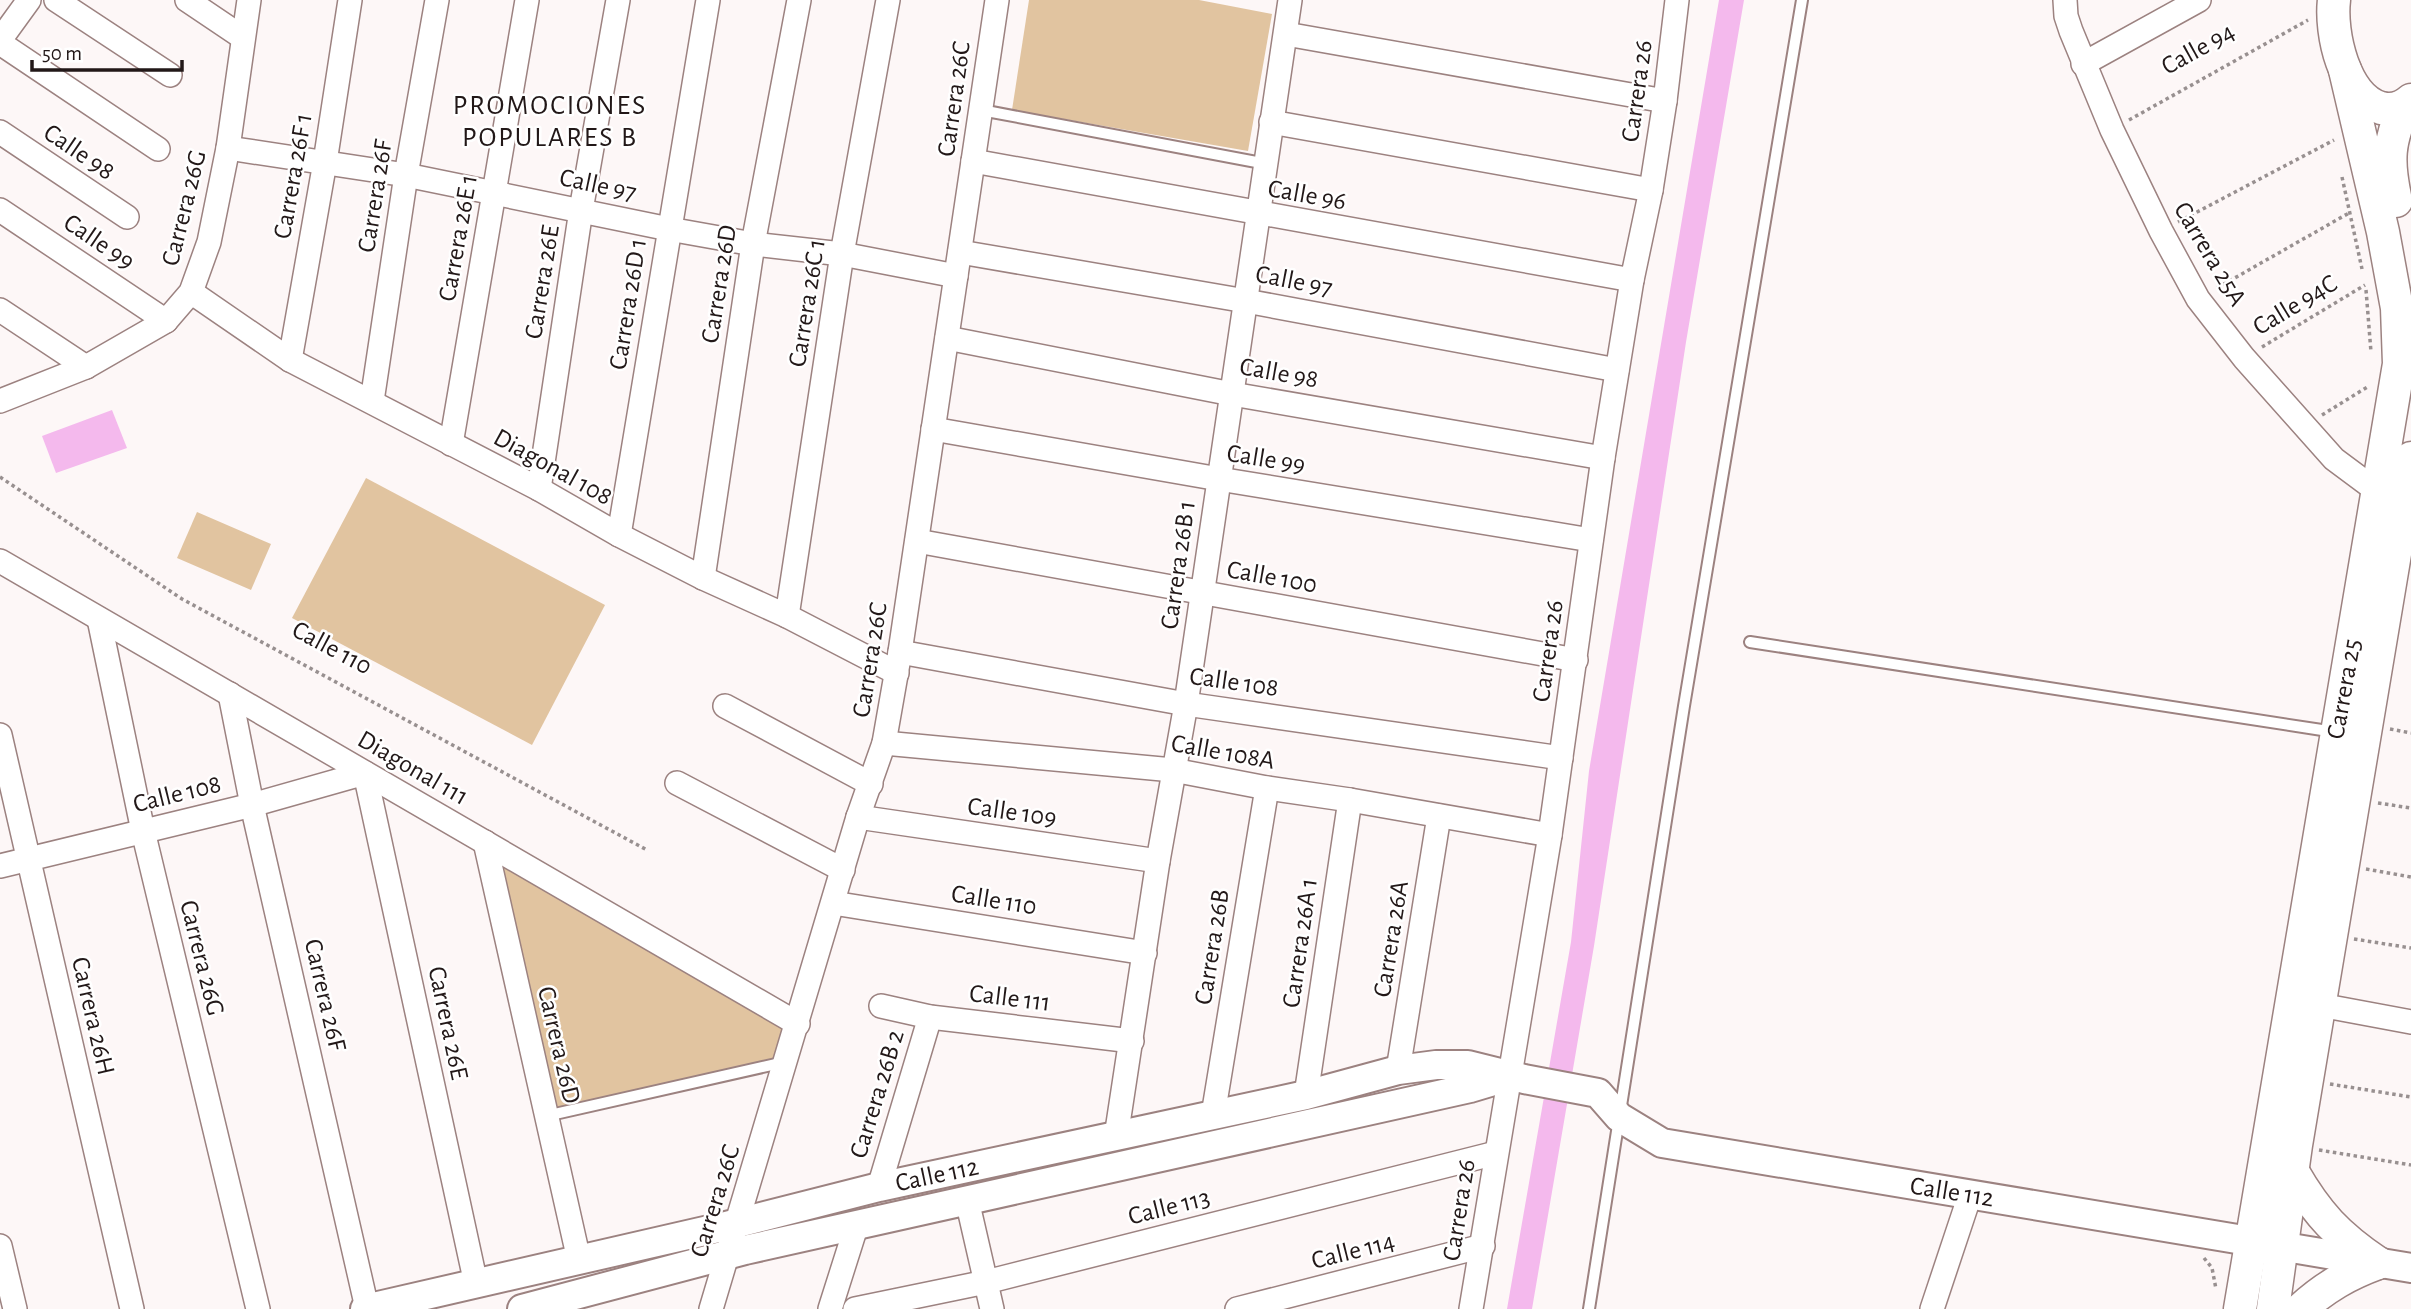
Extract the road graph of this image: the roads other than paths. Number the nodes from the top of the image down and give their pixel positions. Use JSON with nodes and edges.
{"nodes":[{"id":1,"x":29,"y":0,"type":"edge"},
{"id":2,"x":56,"y":0,"type":"edge"},
{"id":3,"x":187,"y":0,"type":"edge"},
{"id":4,"x":249,"y":0,"type":"edge"},
{"id":5,"x":350,"y":0,"type":"edge"},
{"id":6,"x":437,"y":0,"type":"edge"},
{"id":7,"x":527,"y":0,"type":"edge"},
{"id":8,"x":618,"y":0,"type":"edge"},
{"id":9,"x":708,"y":0,"type":"edge"},
{"id":10,"x":799,"y":0,"type":"edge"},
{"id":11,"x":888,"y":0,"type":"edge"},
{"id":12,"x":997,"y":0,"type":"edge"},
{"id":13,"x":1290,"y":0,"type":"edge"},
{"id":14,"x":1802,"y":0,"type":"edge"},
{"id":15,"x":2065,"y":0,"type":"edge"},
{"id":16,"x":2199,"y":0,"type":"edge"},
{"id":17,"x":1673,"y":1,"type":"edge"},
{"id":18,"x":2323,"y":9,"type":"edge"},
{"id":19,"x":1286,"y":34,"type":"junction"},
{"id":20,"x":242,"y":37,"type":"junction"},
{"id":21,"x":0,"y":42,"type":"edge"},
{"id":22,"x":2083,"y":64,"type":"junction"},
{"id":23,"x":2345,"y":71,"type":"junction"},
{"id":24,"x":170,"y":75,"type":"dead end"},
{"id":25,"x":1665,"y":101,"type":"junction"},
{"id":26,"x":2408,"y":103,"type":"edge"},
{"id":27,"x":981,"y":110,"type":"junction"},
{"id":28,"x":1271,"y":122,"type":"junction"},
{"id":29,"x":0,"y":132,"type":"edge"},
{"id":30,"x":228,"y":148,"type":"junction"},
{"id":31,"x":158,"y":149,"type":"dead end"},
{"id":32,"x":325,"y":162,"type":"junction"},
{"id":33,"x":973,"y":162,"type":"junction"},
{"id":34,"x":1267,"y":164,"type":"junction"},
{"id":35,"x":406,"y":175,"type":"junction"},
{"id":36,"x":1651,"y":190,"type":"junction"},
{"id":37,"x":494,"y":193,"type":"junction"},
{"id":38,"x":0,"y":210,"type":"edge"},
{"id":39,"x":581,"y":210,"type":"junction"},
{"id":40,"x":1260,"y":215,"type":"junction"},
{"id":41,"x":127,"y":218,"type":"dead end"},
{"id":42,"x":669,"y":229,"type":"junction"},
{"id":43,"x":753,"y":244,"type":"junction"},
{"id":44,"x":960,"y":252,"type":"junction"},
{"id":45,"x":842,"y":254,"type":"junction"},
{"id":46,"x":2411,"y":269,"type":"edge"},
{"id":47,"x":956,"y":276,"type":"junction"},
{"id":48,"x":1632,"y":280,"type":"junction"},
{"id":49,"x":191,"y":292,"type":"junction"},
{"id":50,"x":1246,"y":300,"type":"junction"},
{"id":51,"x":0,"y":310,"type":"edge"},
{"id":52,"x":166,"y":321,"type":"junction"},
{"id":53,"x":947,"y":338,"type":"junction"},
{"id":54,"x":290,"y":360,"type":"junction"},
{"id":55,"x":86,"y":367,"type":"junction"},
{"id":56,"x":1617,"y":370,"type":"junction"},
{"id":57,"x":1232,"y":394,"type":"junction"},
{"id":58,"x":0,"y":401,"type":"edge"},
{"id":59,"x":372,"y":401,"type":"junction"},
{"id":60,"x":933,"y":429,"type":"junction"},
{"id":61,"x":450,"y":444,"type":"junction"},
{"id":62,"x":1603,"y":458,"type":"junction"},
{"id":63,"x":2411,"y":458,"type":"edge"},
{"id":64,"x":1219,"y":479,"type":"junction"},
{"id":65,"x":538,"y":489,"type":"junction"},
{"id":66,"x":2377,"y":491,"type":"junction"},
{"id":67,"x":620,"y":535,"type":"junction"},
{"id":68,"x":1591,"y":540,"type":"junction"},
{"id":69,"x":917,"y":541,"type":"junction"},
{"id":70,"x":0,"y":561,"type":"edge"},
{"id":71,"x":703,"y":578,"type":"junction"},
{"id":72,"x":1203,"y":593,"type":"junction"},
{"id":73,"x":788,"y":615,"type":"junction"},
{"id":74,"x":99,"y":619,"type":"junction"},
{"id":75,"x":1750,"y":642,"type":"dead end"},
{"id":76,"x":1576,"y":660,"type":"junction"},
{"id":77,"x":899,"y":662,"type":"junction"},
{"id":78,"x":230,"y":694,"type":"junction"},
{"id":79,"x":1186,"y":704,"type":"junction"},
{"id":80,"x":725,"y":706,"type":"dead end"},
{"id":81,"x":2337,"y":733,"type":"junction"},
{"id":82,"x":1,"y":741,"type":"edge"},
{"id":83,"x":884,"y":743,"type":"junction"},
{"id":84,"x":1561,"y":758,"type":"junction"},
{"id":85,"x":1173,"y":770,"type":"junction"},
{"id":86,"x":365,"y":773,"type":"junction"},
{"id":87,"x":677,"y":783,"type":"dead end"},
{"id":88,"x":871,"y":784,"type":"junction"},
{"id":89,"x":1267,"y":788,"type":"junction"},
{"id":90,"x":1350,"y":800,"type":"junction"},
{"id":91,"x":253,"y":804,"type":"junction"},
{"id":92,"x":1439,"y":816,"type":"junction"},
{"id":93,"x":858,"y":817,"type":"junction"},
{"id":94,"x":143,"y":831,"type":"junction"},
{"id":95,"x":1550,"y":835,"type":"junction"},
{"id":96,"x":485,"y":842,"type":"junction"},
{"id":97,"x":29,"y":859,"type":"junction"},
{"id":98,"x":1158,"y":861,"type":"junction"},
{"id":99,"x":0,"y":866,"type":"edge"},
{"id":100,"x":842,"y":870,"type":"junction"},
{"id":101,"x":833,"y":903,"type":"junction"},
{"id":102,"x":1145,"y":953,"type":"junction"},
{"id":103,"x":2320,"y":1005,"type":"junction"},
{"id":104,"x":881,"y":1006,"type":"dead end"},
{"id":105,"x":930,"y":1017,"type":"junction"},
{"id":106,"x":2411,"y":1021,"type":"edge"},
{"id":107,"x":798,"y":1024,"type":"junction"},
{"id":108,"x":1132,"y":1041,"type":"junction"},
{"id":109,"x":786,"y":1062,"type":"junction"},
{"id":110,"x":1398,"y":1070,"type":"junction"},
{"id":111,"x":1517,"y":1078,"type":"junction"},
{"id":112,"x":1306,"y":1095,"type":"junction"},
{"id":113,"x":1213,"y":1115,"type":"junction"},
{"id":114,"x":546,"y":1116,"type":"junction"},
{"id":115,"x":1619,"y":1117,"type":"junction"},
{"id":116,"x":1116,"y":1137,"type":"junction"},
{"id":117,"x":1496,"y":1153,"type":"junction"},
{"id":118,"x":2294,"y":1158,"type":"junction"},
{"id":119,"x":879,"y":1187,"type":"junction"},
{"id":120,"x":1970,"y":1195,"type":"junction"},
{"id":121,"x":967,"y":1200,"type":"junction"},
{"id":122,"x":738,"y":1223,"type":"junction"},
{"id":123,"x":856,"y":1227,"type":"junction"},
{"id":124,"x":2250,"y":1242,"type":"junction"},
{"id":125,"x":0,"y":1246,"type":"edge"},
{"id":126,"x":1483,"y":1246,"type":"junction"},
{"id":127,"x":2282,"y":1247,"type":"junction"},
{"id":128,"x":729,"y":1254,"type":"junction"},
{"id":129,"x":579,"y":1260,"type":"junction"},
{"id":130,"x":2378,"y":1263,"type":"junction"},
{"id":131,"x":2411,"y":1268,"type":"edge"},
{"id":132,"x":986,"y":1282,"type":"junction"},
{"id":133,"x":475,"y":1284,"type":"junction"},
{"id":134,"x":589,"y":1301,"type":"edge"},
{"id":135,"x":2228,"y":1301,"type":"edge"},
{"id":136,"x":15,"y":1309,"type":"edge"},
{"id":137,"x":132,"y":1309,"type":"edge"},
{"id":138,"x":258,"y":1309,"type":"edge"},
{"id":139,"x":366,"y":1309,"type":"edge"},
{"id":140,"x":522,"y":1309,"type":"edge"},
{"id":141,"x":711,"y":1309,"type":"edge"},
{"id":142,"x":830,"y":1309,"type":"edge"},
{"id":143,"x":855,"y":1309,"type":"edge"},
{"id":144,"x":992,"y":1309,"type":"edge"},
{"id":145,"x":1237,"y":1309,"type":"edge"},
{"id":146,"x":1471,"y":1309,"type":"edge"},
{"id":147,"x":1589,"y":1309,"type":"edge"},
{"id":148,"x":1932,"y":1309,"type":"edge"},
{"id":149,"x":2273,"y":1309,"type":"edge"},
{"id":150,"x":2301,"y":1309,"type":"edge"}],
"edges":[{"from":1,"to":21,"type":"street"},
{"from":2,"to":24,"type":"street"},
{"from":3,"to":20,"type":"street"},
{"from":4,"to":20,"type":"street","name":"Carrera 26G"},
{"from":5,"to":32,"type":"street","name":"Carrera 26F 1"},
{"from":6,"to":35,"type":"street","name":"Carrera 26F"},
{"from":7,"to":37,"type":"street","name":"Carrera 26E 1"},
{"from":8,"to":39,"type":"street","name":"Carrera 26E"},
{"from":9,"to":42,"type":"street","name":"Carrera 26D 1"},
{"from":10,"to":43,"type":"street","name":"Carrera 26D"},
{"from":11,"to":45,"type":"street","name":"Carrera 26C 1"},
{"from":12,"to":27,"type":"street","name":"Carrera 26C"},
{"from":13,"to":19,"type":"street","name":"Carrera 26B 1"},
{"from":14,"to":115,"type":"lane"},
{"from":15,"to":22,"type":"street","name":"Carrera 25A"},
{"from":16,"to":22,"type":"street"},
{"from":17,"to":25,"type":"street","name":"Carrera 26"},
{"from":18,"to":23,"type":"main road","name":"Carrera 25"},
{"from":19,"to":25,"type":"street"},
{"from":19,"to":28,"type":"street","name":"Carrera 26B 1"},
{"from":20,"to":30,"type":"street","name":"Carrera 26G"},
{"from":21,"to":31,"type":"street"},
{"from":22,"to":66,"type":"street","name":"Carrera 25A"},
{"from":23,"to":26,"type":"main road"},
{"from":23,"to":66,"type":"main road","name":"Carrera 25"},
{"from":25,"to":36,"type":"street","name":"Carrera 26"},
{"from":26,"to":46,"type":"main road"},
{"from":27,"to":33,"type":"street","name":"Carrera 26C"},
{"from":27,"to":34,"type":"lane"},
{"from":28,"to":34,"type":"street","name":"Carrera 26B 1"},
{"from":28,"to":36,"type":"street"},
{"from":29,"to":41,"type":"street","name":"Calle 98"},
{"from":30,"to":32,"type":"street","name":"Calle 97"},
{"from":30,"to":49,"type":"street","name":"Carrera 26G"},
{"from":32,"to":35,"type":"street","name":"Calle 97"},
{"from":32,"to":54,"type":"street","name":"Carrera 26F 1"},
{"from":33,"to":40,"type":"street","name":"Calle 96"},
{"from":33,"to":44,"type":"street","name":"Carrera 26C"},
{"from":34,"to":40,"type":"street","name":"Carrera 26B 1"},
{"from":35,"to":37,"type":"street","name":"Calle 97"},
{"from":35,"to":59,"type":"street","name":"Carrera 26F"},
{"from":36,"to":48,"type":"street","name":"Carrera 26"},
{"from":37,"to":39,"type":"street","name":"Calle 97"},
{"from":37,"to":61,"type":"street","name":"Carrera 26E 1"},
{"from":38,"to":52,"type":"street","name":"Calle 99"},
{"from":39,"to":42,"type":"street","name":"Calle 97"},
{"from":39,"to":65,"type":"street","name":"Carrera 26E"},
{"from":40,"to":48,"type":"street","name":"Calle 96"},
{"from":40,"to":50,"type":"street","name":"Carrera 26B 1"},
{"from":42,"to":43,"type":"street","name":"Calle 97"},
{"from":42,"to":67,"type":"street","name":"Carrera 26D 1"},
{"from":43,"to":45,"type":"street","name":"Calle 97"},
{"from":43,"to":71,"type":"street","name":"Carrera 26D"},
{"from":44,"to":47,"type":"street","name":"Carrera 26C"},
{"from":44,"to":50,"type":"street","name":"Calle 97"},
{"from":45,"to":47,"type":"street","name":"Calle 97"},
{"from":45,"to":73,"type":"street","name":"Carrera 26C 1"},
{"from":47,"to":53,"type":"street","name":"Carrera 26C"},
{"from":48,"to":56,"type":"street","name":"Carrera 26"},
{"from":49,"to":52,"type":"street","name":"Carrera 26G"},
{"from":49,"to":54,"type":"street","name":"Diagonal 108"},
{"from":50,"to":56,"type":"street","name":"Calle 97"},
{"from":50,"to":57,"type":"street","name":"Carrera 26B 1"},
{"from":51,"to":55,"type":"street"},
{"from":52,"to":55,"type":"street","name":"Carrera 26G"},
{"from":53,"to":57,"type":"street","name":"Calle 98"},
{"from":53,"to":60,"type":"street","name":"Carrera 26C"},
{"from":54,"to":59,"type":"street","name":"Diagonal 108"},
{"from":55,"to":58,"type":"street","name":"Carrera 26G"},
{"from":56,"to":62,"type":"street","name":"Carrera 26"},
{"from":57,"to":62,"type":"street","name":"Calle 98"},
{"from":57,"to":64,"type":"street","name":"Carrera 26B 1"},
{"from":59,"to":61,"type":"street","name":"Diagonal 108"},
{"from":60,"to":64,"type":"street","name":"Calle 99"},
{"from":60,"to":69,"type":"street","name":"Carrera 26C"},
{"from":61,"to":65,"type":"street","name":"Diagonal 108"},
{"from":62,"to":68,"type":"street","name":"Carrera 26"},
{"from":63,"to":103,"type":"main road","name":"Carrera 25"},
{"from":64,"to":68,"type":"street","name":"Calle 99"},
{"from":64,"to":72,"type":"street","name":"Carrera 26B 1"},
{"from":65,"to":67,"type":"street","name":"Diagonal 108"},
{"from":66,"to":81,"type":"main road","name":"Carrera 25"},
{"from":67,"to":71,"type":"street","name":"Diagonal 108"},
{"from":68,"to":76,"type":"street","name":"Carrera 26"},
{"from":69,"to":72,"type":"street","name":"Calle 100"},
{"from":69,"to":77,"type":"street","name":"Carrera 26C"},
{"from":70,"to":74,"type":"street","name":"Diagonal 111"},
{"from":71,"to":73,"type":"street","name":"Diagonal 108"},
{"from":72,"to":76,"type":"street","name":"Calle 100"},
{"from":72,"to":79,"type":"street","name":"Carrera 26B 1"},
{"from":73,"to":77,"type":"street","name":"Diagonal 108"},
{"from":74,"to":78,"type":"street","name":"Diagonal 111"},
{"from":74,"to":94,"type":"street","name":"Carrera 26G"},
{"from":75,"to":81,"type":"lane"},
{"from":76,"to":84,"type":"street","name":"Carrera 26"},
{"from":77,"to":79,"type":"street","name":"Calle 108"},
{"from":77,"to":83,"type":"street","name":"Carrera 26C"},
{"from":78,"to":86,"type":"street","name":"Diagonal 111"},
{"from":78,"to":91,"type":"street","name":"Carrera 26F"},
{"from":79,"to":84,"type":"street","name":"Calle 108"},
{"from":79,"to":85,"type":"street","name":"Carrera 26B 1"},
{"from":80,"to":88,"type":"street"},
{"from":81,"to":124,"type":"main road","name":"Carrera 25"},
{"from":82,"to":97,"type":"street","name":"Carrera 26H"},
{"from":83,"to":85,"type":"street","name":"Calle 108A"},
{"from":83,"to":88,"type":"street","name":"Carrera 26C"},
{"from":84,"to":95,"type":"street","name":"Carrera 26"},
{"from":85,"to":89,"type":"street","name":"Calle 108A"},
{"from":85,"to":98,"type":"street","name":"Carrera 26B 1"},
{"from":86,"to":91,"type":"street","name":"Calle 108"},
{"from":86,"to":96,"type":"street","name":"Diagonal 111"},
{"from":86,"to":133,"type":"street","name":"Carrera 26E"},
{"from":87,"to":100,"type":"street"},
{"from":88,"to":93,"type":"street","name":"Carrera 26C"},
{"from":89,"to":90,"type":"street","name":"Calle 108A"},
{"from":89,"to":113,"type":"street","name":"Carrera 26B"},
{"from":90,"to":92,"type":"street","name":"Calle 108A"},
{"from":90,"to":112,"type":"street","name":"Carrera 26A 1"},
{"from":91,"to":94,"type":"street","name":"Calle 108"},
{"from":91,"to":139,"type":"street","name":"Carrera 26F"},
{"from":92,"to":95,"type":"street","name":"Calle 108A"},
{"from":92,"to":110,"type":"street","name":"Carrera 26A"},
{"from":93,"to":98,"type":"street","name":"Calle 109"},
{"from":93,"to":100,"type":"street","name":"Carrera 26C"},
{"from":94,"to":97,"type":"street","name":"Calle 108"},
{"from":94,"to":138,"type":"street","name":"Carrera 26G"},
{"from":95,"to":111,"type":"street","name":"Carrera 26"},
{"from":96,"to":107,"type":"street","name":"Diagonal 111"},
{"from":96,"to":114,"type":"street","name":"Carrera 26D"},
{"from":97,"to":99,"type":"street","name":"Calle 108"},
{"from":97,"to":137,"type":"street","name":"Carrera 26H"},
{"from":98,"to":102,"type":"street","name":"Carrera 26B 1"},
{"from":100,"to":101,"type":"street","name":"Carrera 26C"},
{"from":101,"to":102,"type":"street","name":"Calle 110"},
{"from":101,"to":107,"type":"street","name":"Carrera 26C"},
{"from":102,"to":108,"type":"street","name":"Carrera 26B 1"},
{"from":103,"to":106,"type":"street"},
{"from":103,"to":118,"type":"main road","name":"Carrera 25"},
{"from":104,"to":105,"type":"street","name":"Calle 111"},
{"from":105,"to":108,"type":"street","name":"Calle 111"},
{"from":105,"to":119,"type":"street","name":"Carrera 26B 2"},
{"from":107,"to":109,"type":"street","name":"Carrera 26C"},
{"from":108,"to":116,"type":"street","name":"Carrera 26B 1"},
{"from":109,"to":114,"type":"lane"},
{"from":109,"to":122,"type":"street","name":"Carrera 26C"},
{"from":110,"to":111,"type":"street","name":"Calle 112"},
{"from":110,"to":112,"type":"street","name":"Calle 112"},
{"from":111,"to":115,"type":"street","name":"Calle 112"},
{"from":111,"to":117,"type":"street","name":"Carrera 26"},
{"from":111,"to":121,"type":"street","name":"Calle 112"},
{"from":112,"to":113,"type":"street","name":"Calle 112"},
{"from":113,"to":116,"type":"street","name":"Calle 112"},
{"from":114,"to":129,"type":"street","name":"Carrera 26D"},
{"from":115,"to":120,"type":"street","name":"Calle 112"},
{"from":115,"to":147,"type":"lane"},
{"from":116,"to":119,"type":"street","name":"Calle 112"},
{"from":117,"to":126,"type":"street","name":"Carrera 26"},
{"from":117,"to":132,"type":"street","name":"Calle 113"},
{"from":118,"to":127,"type":"main road","name":"Carrera 25"},
{"from":118,"to":130,"type":"main road"},
{"from":119,"to":122,"type":"street","name":"Calle 112"},
{"from":120,"to":124,"type":"street","name":"Calle 112"},
{"from":120,"to":148,"type":"street"},
{"from":121,"to":123,"type":"street","name":"Calle 112"},
{"from":121,"to":132,"type":"street"},
{"from":122,"to":128,"type":"street","name":"Carrera 26C"},
{"from":122,"to":129,"type":"street","name":"Calle 112"},
{"from":123,"to":128,"type":"street","name":"Calle 112"},
{"from":123,"to":142,"type":"street"},
{"from":124,"to":127,"type":"street","name":"Calle 112"},
{"from":124,"to":135,"type":"main road","name":"Carrera 25"},
{"from":125,"to":136,"type":"street"},
{"from":126,"to":145,"type":"street","name":"Calle 114"},
{"from":126,"to":146,"type":"street","name":"Carrera 26"},
{"from":127,"to":130,"type":"street","name":"Calle 112"},
{"from":127,"to":149,"type":"main road","name":"Carrera 25"},
{"from":128,"to":134,"type":"street","name":"Calle 112"},
{"from":128,"to":141,"type":"street","name":"Carrera 26C"},
{"from":129,"to":133,"type":"street","name":"Calle 112"},
{"from":130,"to":131,"type":"street","name":"Calle 112"},
{"from":130,"to":150,"type":"main road"},
{"from":132,"to":143,"type":"street","name":"Calle 113"},
{"from":132,"to":144,"type":"street"},
{"from":133,"to":139,"type":"street","name":"Calle 112"},
{"from":134,"to":140,"type":"street","name":"Calle 112"}]}
